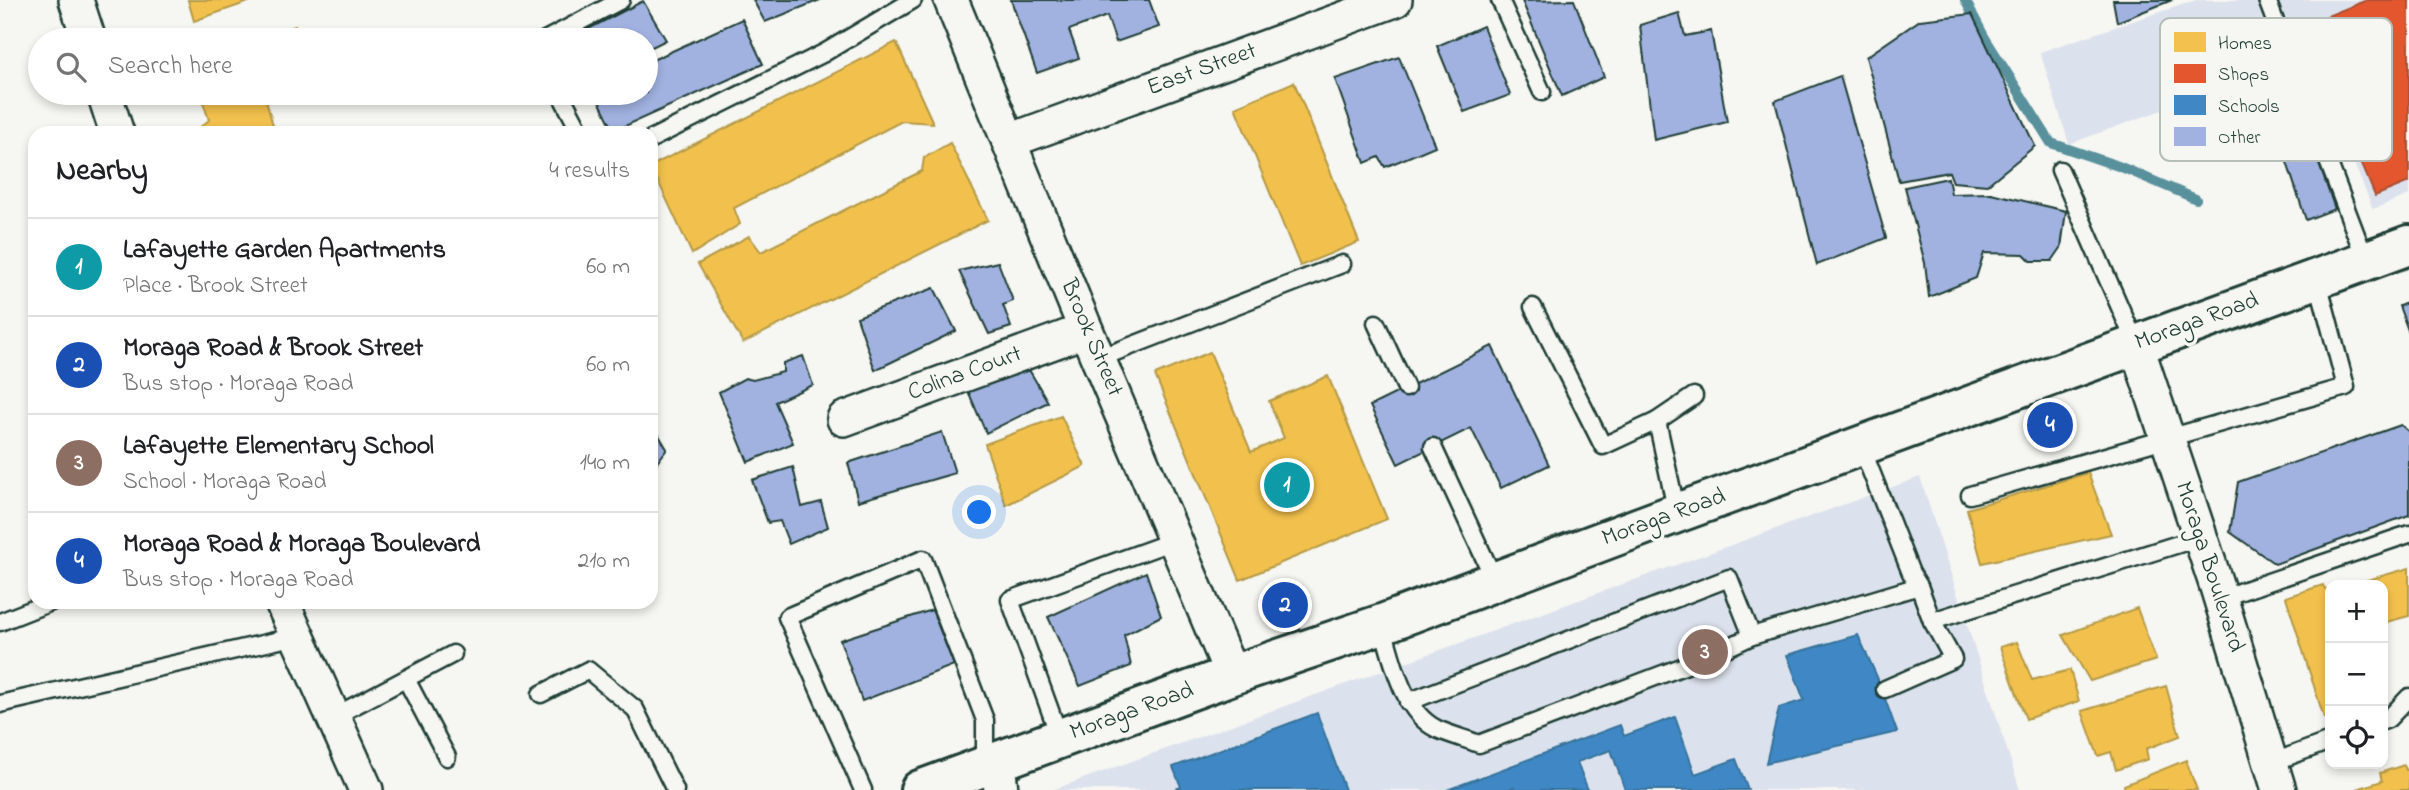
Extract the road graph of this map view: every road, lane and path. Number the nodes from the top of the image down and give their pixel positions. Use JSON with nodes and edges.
{"nodes":[{"id":1,"x":76,"y":0,"type":"edge"},
{"id":2,"x":621,"y":0,"type":"edge"},
{"id":3,"x":913,"y":0,"type":"edge"},
{"id":4,"x":951,"y":0,"type":"edge"},
{"id":5,"x":1395,"y":0,"type":"edge"},
{"id":6,"x":1500,"y":0,"type":"edge"},
{"id":7,"x":2267,"y":0,"type":"edge"},
{"id":8,"x":2274,"y":18,"type":"edge"},
{"id":9,"x":85,"y":28,"type":"edge"},
{"id":10,"x":568,"y":28,"type":"edge"},
{"id":11,"x":1542,"y":92,"type":"dead end"},
{"id":12,"x":108,"y":105,"type":"edge"},
{"id":13,"x":566,"y":105,"type":"edge"},
{"id":14,"x":115,"y":126,"type":"edge"},
{"id":15,"x":577,"y":126,"type":"edge"},
{"id":16,"x":658,"y":136,"type":"edge"},
{"id":17,"x":1009,"y":141,"type":"junction"},
{"id":18,"x":2328,"y":161,"type":"edge"},
{"id":19,"x":2060,"y":170,"type":"dead end"},
{"id":20,"x":2409,"y":245,"type":"edge"},
{"id":21,"x":2366,"y":261,"type":"junction"},
{"id":22,"x":1342,"y":264,"type":"dead end"},
{"id":23,"x":2317,"y":278,"type":"junction"},
{"id":24,"x":1533,"y":307,"type":"dead end"},
{"id":25,"x":1376,"y":323,"type":"dead end"},
{"id":26,"x":1093,"y":344,"type":"junction"},
{"id":27,"x":2136,"y":344,"type":"junction"},
{"id":28,"x":1406,"y":388,"type":"dead end"},
{"id":29,"x":1694,"y":396,"type":"dead end"},
{"id":30,"x":844,"y":419,"type":"dead end"},
{"id":31,"x":1657,"y":421,"type":"junction"},
{"id":32,"x":2167,"y":438,"type":"junction"},
{"id":33,"x":1861,"y":446,"type":"junction"},
{"id":34,"x":1433,"y":447,"type":"dead end"},
{"id":35,"x":1970,"y":495,"type":"dead end"},
{"id":36,"x":1677,"y":513,"type":"junction"},
{"id":37,"x":2409,"y":534,"type":"edge"},
{"id":38,"x":2201,"y":537,"type":"junction"},
{"id":39,"x":1176,"y":540,"type":"junction"},
{"id":40,"x":1495,"y":580,"type":"junction"},
{"id":41,"x":1919,"y":586,"type":"junction"},
{"id":42,"x":2221,"y":598,"type":"junction"},
{"id":43,"x":33,"y":609,"type":"edge"},
{"id":44,"x":285,"y":609,"type":"edge"},
{"id":45,"x":1932,"y":621,"type":"junction"},
{"id":46,"x":0,"y":622,"type":"edge"},
{"id":47,"x":1382,"y":624,"type":"junction"},
{"id":48,"x":297,"y":636,"type":"junction"},
{"id":49,"x":1752,"y":636,"type":"junction"},
{"id":50,"x":453,"y":654,"type":"dead end"},
{"id":51,"x":1232,"y":675,"type":"junction"},
{"id":52,"x":405,"y":679,"type":"junction"},
{"id":53,"x":1885,"y":689,"type":"dead end"},
{"id":54,"x":541,"y":694,"type":"dead end"},
{"id":55,"x":2409,"y":696,"type":"edge"},
{"id":56,"x":1408,"y":702,"type":"junction"},
{"id":57,"x":0,"y":704,"type":"edge"},
{"id":58,"x":333,"y":717,"type":"junction"},
{"id":59,"x":2388,"y":719,"type":"edge"},
{"id":60,"x":1061,"y":738,"type":"junction"},
{"id":61,"x":2325,"y":744,"type":"edge"},
{"id":62,"x":447,"y":757,"type":"dead end"},
{"id":63,"x":995,"y":773,"type":"edge"},
{"id":64,"x":2275,"y":777,"type":"edge"},
{"id":65,"x":366,"y":790,"type":"edge"},
{"id":66,"x":674,"y":790,"type":"edge"},
{"id":67,"x":863,"y":790,"type":"edge"},
{"id":68,"x":920,"y":790,"type":"edge"}],
"edges":[{"from":1,"to":9,"type":"street"},
{"from":2,"to":10,"type":"lane"},
{"from":3,"to":16,"type":"lane"},
{"from":4,"to":17,"type":"street","name":"Brook Street"},
{"from":5,"to":17,"type":"street","name":"East Street"},
{"from":6,"to":11,"type":"lane"},
{"from":7,"to":8,"type":"lane"},
{"from":12,"to":14,"type":"street"},
{"from":13,"to":15,"type":"lane"},
{"from":17,"to":26,"type":"street","name":"Brook Street"},
{"from":18,"to":21,"type":"lane"},
{"from":19,"to":27,"type":"lane"},
{"from":20,"to":21,"type":"main road","name":"Moraga Road"},
{"from":21,"to":23,"type":"main road","name":"Moraga Road"},
{"from":22,"to":26,"type":"lane"},
{"from":23,"to":27,"type":"main road","name":"Moraga Road"},
{"from":23,"to":32,"type":"lane"},
{"from":24,"to":31,"type":"lane"},
{"from":25,"to":28,"type":"lane"},
{"from":26,"to":30,"type":"street","name":"Colina Court"},
{"from":26,"to":39,"type":"street","name":"Brook Street"},
{"from":27,"to":32,"type":"street","name":"Moraga Boulevard"},
{"from":27,"to":33,"type":"main road","name":"Moraga Road"},
{"from":29,"to":31,"type":"lane"},
{"from":31,"to":36,"type":"lane"},
{"from":32,"to":35,"type":"lane"},
{"from":32,"to":38,"type":"street","name":"Moraga Boulevard"},
{"from":33,"to":36,"type":"main road","name":"Moraga Road"},
{"from":33,"to":41,"type":"lane"},
{"from":34,"to":40,"type":"lane"},
{"from":36,"to":40,"type":"main road","name":"Moraga Road"},
{"from":37,"to":42,"type":"lane"},
{"from":38,"to":42,"type":"street","name":"Moraga Boulevard"},
{"from":38,"to":45,"type":"lane"},
{"from":39,"to":51,"type":"street","name":"Brook Street"},
{"from":39,"to":60,"type":"lane"},
{"from":40,"to":47,"type":"main road","name":"Moraga Road"},
{"from":41,"to":45,"type":"lane"},
{"from":41,"to":49,"type":"lane"},
{"from":42,"to":64,"type":"street","name":"Moraga Boulevard"},
{"from":43,"to":46,"type":"lane"},
{"from":44,"to":48,"type":"street"},
{"from":45,"to":53,"type":"lane"},
{"from":47,"to":51,"type":"main road","name":"Moraga Road"},
{"from":47,"to":56,"type":"lane"},
{"from":48,"to":57,"type":"lane"},
{"from":48,"to":58,"type":"street"},
{"from":49,"to":56,"type":"lane"},
{"from":49,"to":56,"type":"lane"},
{"from":50,"to":52,"type":"lane"},
{"from":51,"to":60,"type":"main road","name":"Moraga Road"},
{"from":52,"to":58,"type":"lane"},
{"from":52,"to":62,"type":"lane"},
{"from":54,"to":66,"type":"lane"},
{"from":55,"to":59,"type":"lane"},
{"from":58,"to":65,"type":"street"},
{"from":60,"to":63,"type":"main road","name":"Moraga Road"},
{"from":61,"to":64,"type":"lane"},
{"from":63,"to":67,"type":"lane"},
{"from":63,"to":68,"type":"main road","name":"Moraga Road"}]}
